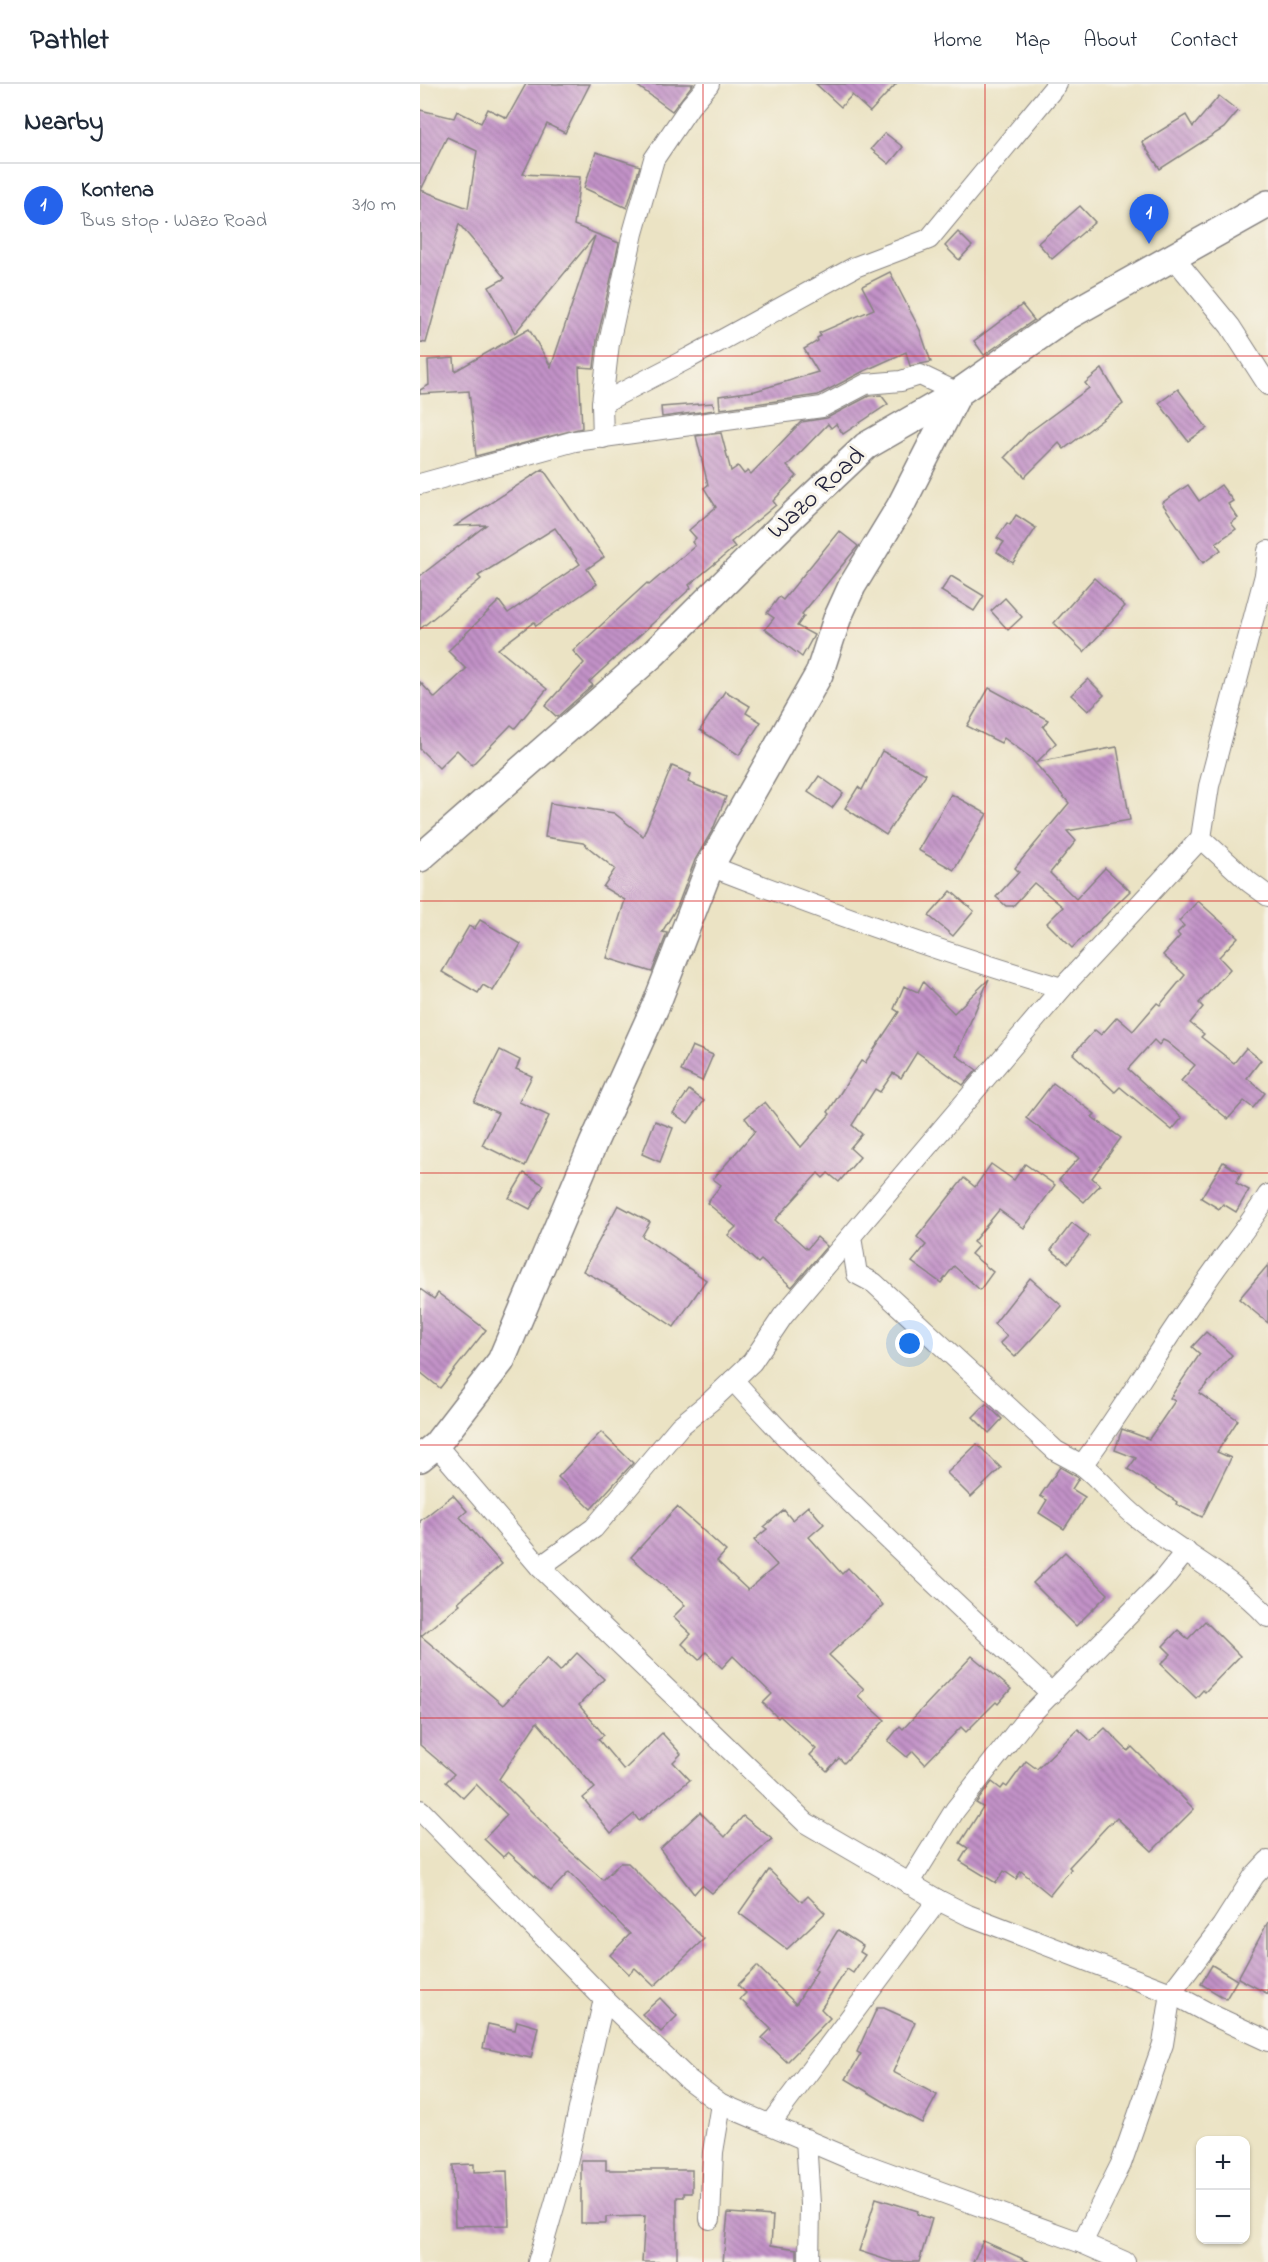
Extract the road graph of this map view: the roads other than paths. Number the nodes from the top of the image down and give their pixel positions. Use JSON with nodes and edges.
{"nodes":[{"id":1,"x":709,"y":84,"type":"edge"},
{"id":2,"x":1057,"y":84,"type":"edge"},
{"id":3,"x":1268,"y":204,"type":"edge"},
{"id":4,"x":1174,"y":258,"type":"junction"},
{"id":5,"x":1268,"y":385,"type":"edge"},
{"id":6,"x":958,"y":393,"type":"junction"},
{"id":7,"x":602,"y":403,"type":"junction"},
{"id":8,"x":603,"y":438,"type":"junction"},
{"id":9,"x":420,"y":484,"type":"edge"},
{"id":10,"x":1268,"y":551,"type":"edge"},
{"id":11,"x":1202,"y":838,"type":"junction"},
{"id":12,"x":420,"y":858,"type":"edge"},
{"id":13,"x":710,"y":866,"type":"junction"},
{"id":14,"x":1268,"y":896,"type":"edge"},
{"id":15,"x":1062,"y":988,"type":"junction"},
{"id":16,"x":1268,"y":1195,"type":"edge"},
{"id":17,"x":1263,"y":1220,"type":"edge"},
{"id":18,"x":851,"y":1237,"type":"junction"},
{"id":19,"x":733,"y":1380,"type":"junction"},
{"id":20,"x":428,"y":1451,"type":"edge"},
{"id":21,"x":1082,"y":1465,"type":"junction"},
{"id":22,"x":1186,"y":1551,"type":"junction"},
{"id":23,"x":540,"y":1567,"type":"junction"},
{"id":24,"x":1268,"y":1617,"type":"edge"},
{"id":25,"x":1052,"y":1694,"type":"junction"},
{"id":26,"x":420,"y":1810,"type":"edge"},
{"id":27,"x":1268,"y":1861,"type":"edge"},
{"id":28,"x":909,"y":1884,"type":"junction"},
{"id":29,"x":938,"y":1900,"type":"junction"},
{"id":30,"x":1171,"y":1993,"type":"junction"},
{"id":31,"x":604,"y":1999,"type":"junction"},
{"id":32,"x":1268,"y":2041,"type":"edge"},
{"id":33,"x":721,"y":2104,"type":"junction"},
{"id":34,"x":770,"y":2124,"type":"junction"},
{"id":35,"x":806,"y":2139,"type":"junction"},
{"id":36,"x":710,"y":2219,"type":"dead end"},
{"id":37,"x":1082,"y":2243,"type":"junction"},
{"id":38,"x":538,"y":2262,"type":"edge"},
{"id":39,"x":809,"y":2262,"type":"edge"},
{"id":40,"x":1125,"y":2262,"type":"edge"}],
"edges":[{"from":1,"to":7,"type":"street"},
{"from":2,"to":7,"type":"street"},
{"from":3,"to":4,"type":"street","name":"Wazo Road"},
{"from":4,"to":5,"type":"street"},
{"from":4,"to":6,"type":"street","name":"Wazo Road"},
{"from":6,"to":8,"type":"street"},
{"from":6,"to":12,"type":"street","name":"Wazo Road"},
{"from":6,"to":13,"type":"street"},
{"from":7,"to":8,"type":"street"},
{"from":8,"to":9,"type":"street"},
{"from":10,"to":11,"type":"street"},
{"from":11,"to":14,"type":"street"},
{"from":11,"to":15,"type":"street"},
{"from":13,"to":15,"type":"street"},
{"from":13,"to":20,"type":"street"},
{"from":15,"to":18,"type":"street"},
{"from":16,"to":17,"type":"street"},
{"from":17,"to":21,"type":"street"},
{"from":18,"to":19,"type":"street"},
{"from":18,"to":21,"type":"street"},
{"from":19,"to":23,"type":"street"},
{"from":19,"to":25,"type":"street"},
{"from":20,"to":23,"type":"street"},
{"from":21,"to":22,"type":"street"},
{"from":22,"to":24,"type":"street"},
{"from":22,"to":25,"type":"street"},
{"from":23,"to":28,"type":"street"},
{"from":25,"to":28,"type":"street"},
{"from":26,"to":31,"type":"street"},
{"from":27,"to":30,"type":"street"},
{"from":28,"to":29,"type":"street"},
{"from":29,"to":30,"type":"street"},
{"from":29,"to":34,"type":"street"},
{"from":30,"to":32,"type":"street"},
{"from":30,"to":37,"type":"street"},
{"from":31,"to":33,"type":"street"},
{"from":31,"to":38,"type":"street"},
{"from":33,"to":34,"type":"street"},
{"from":33,"to":36,"type":"street"},
{"from":34,"to":35,"type":"street"},
{"from":35,"to":37,"type":"street"},
{"from":35,"to":39,"type":"street"},
{"from":37,"to":40,"type":"street"}]}
